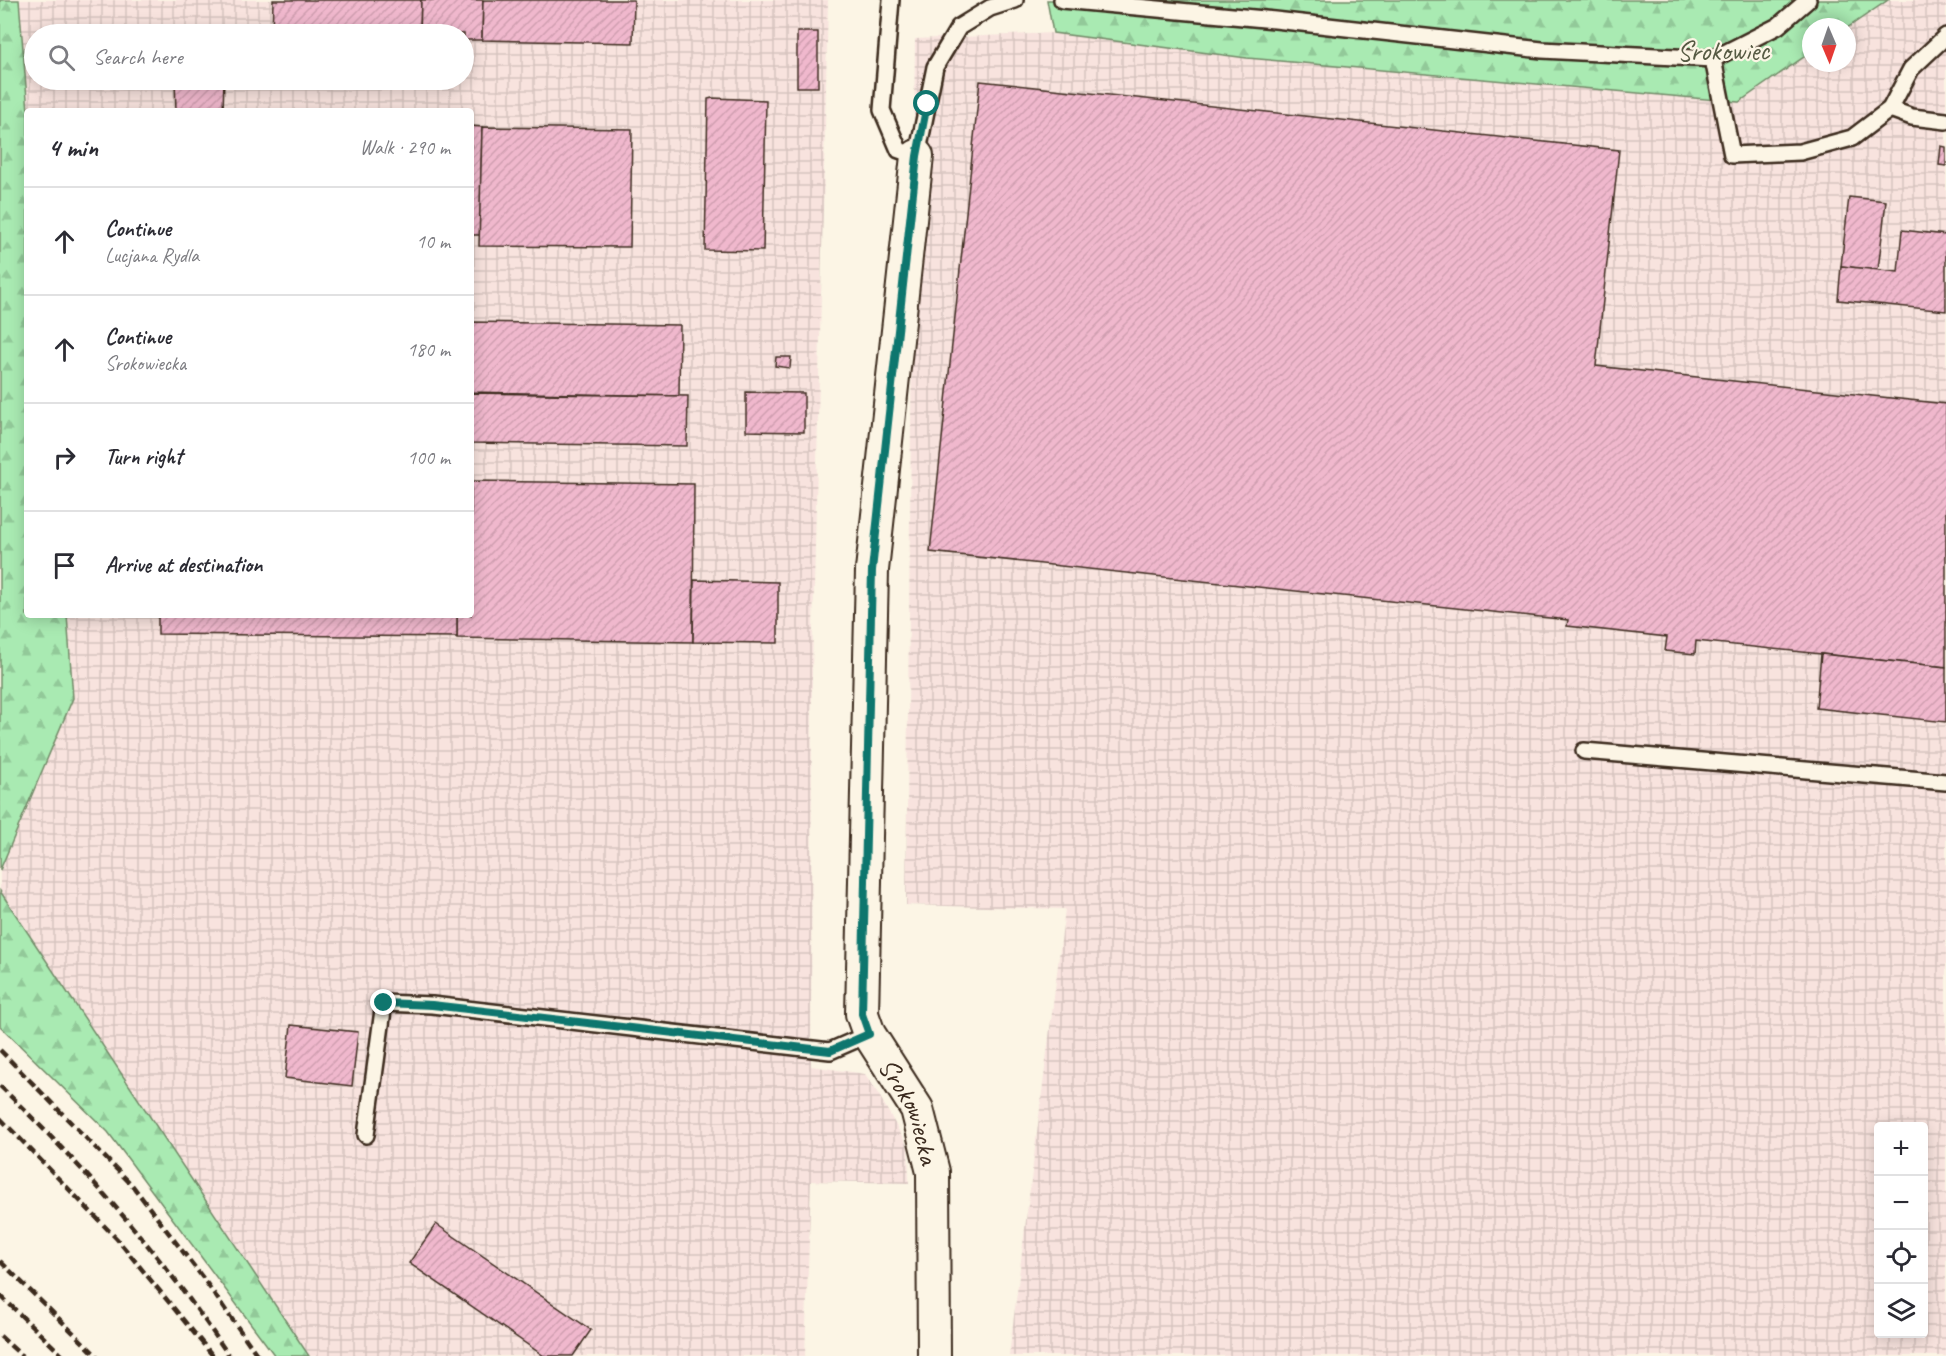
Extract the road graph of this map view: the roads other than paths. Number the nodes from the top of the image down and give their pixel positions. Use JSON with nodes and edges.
{"nodes":[{"id":1,"x":891,"y":0,"type":"edge"},
{"id":2,"x":1015,"y":0,"type":"edge"},
{"id":3,"x":1062,"y":0,"type":"edge"},
{"id":4,"x":1808,"y":0,"type":"edge"},
{"id":5,"x":1946,"y":36,"type":"edge"},
{"id":6,"x":1713,"y":59,"type":"junction"},
{"id":7,"x":1890,"y":109,"type":"junction"},
{"id":8,"x":1946,"y":121,"type":"edge"},
{"id":9,"x":917,"y":156,"type":"junction"},
{"id":10,"x":1584,"y":751,"type":"dead end"},
{"id":11,"x":1946,"y":782,"type":"edge"},
{"id":12,"x":869,"y":1034,"type":"junction"},
{"id":13,"x":366,"y":1135,"type":"dead end"},
{"id":14,"x":934,"y":1356,"type":"edge"}],
"edges":[{"from":1,"to":9,"type":"lane"},
{"from":2,"to":9,"type":"lane"},
{"from":3,"to":6,"type":"lane"},
{"from":4,"to":6,"type":"lane"},
{"from":5,"to":7,"type":"lane"},
{"from":6,"to":7,"type":"lane"},
{"from":7,"to":8,"type":"lane"},
{"from":9,"to":12,"type":"street","name":"Srokowiecka"},
{"from":10,"to":11,"type":"lane"},
{"from":12,"to":13,"type":"lane"},
{"from":12,"to":14,"type":"street","name":"Srokowiecka"}]}
